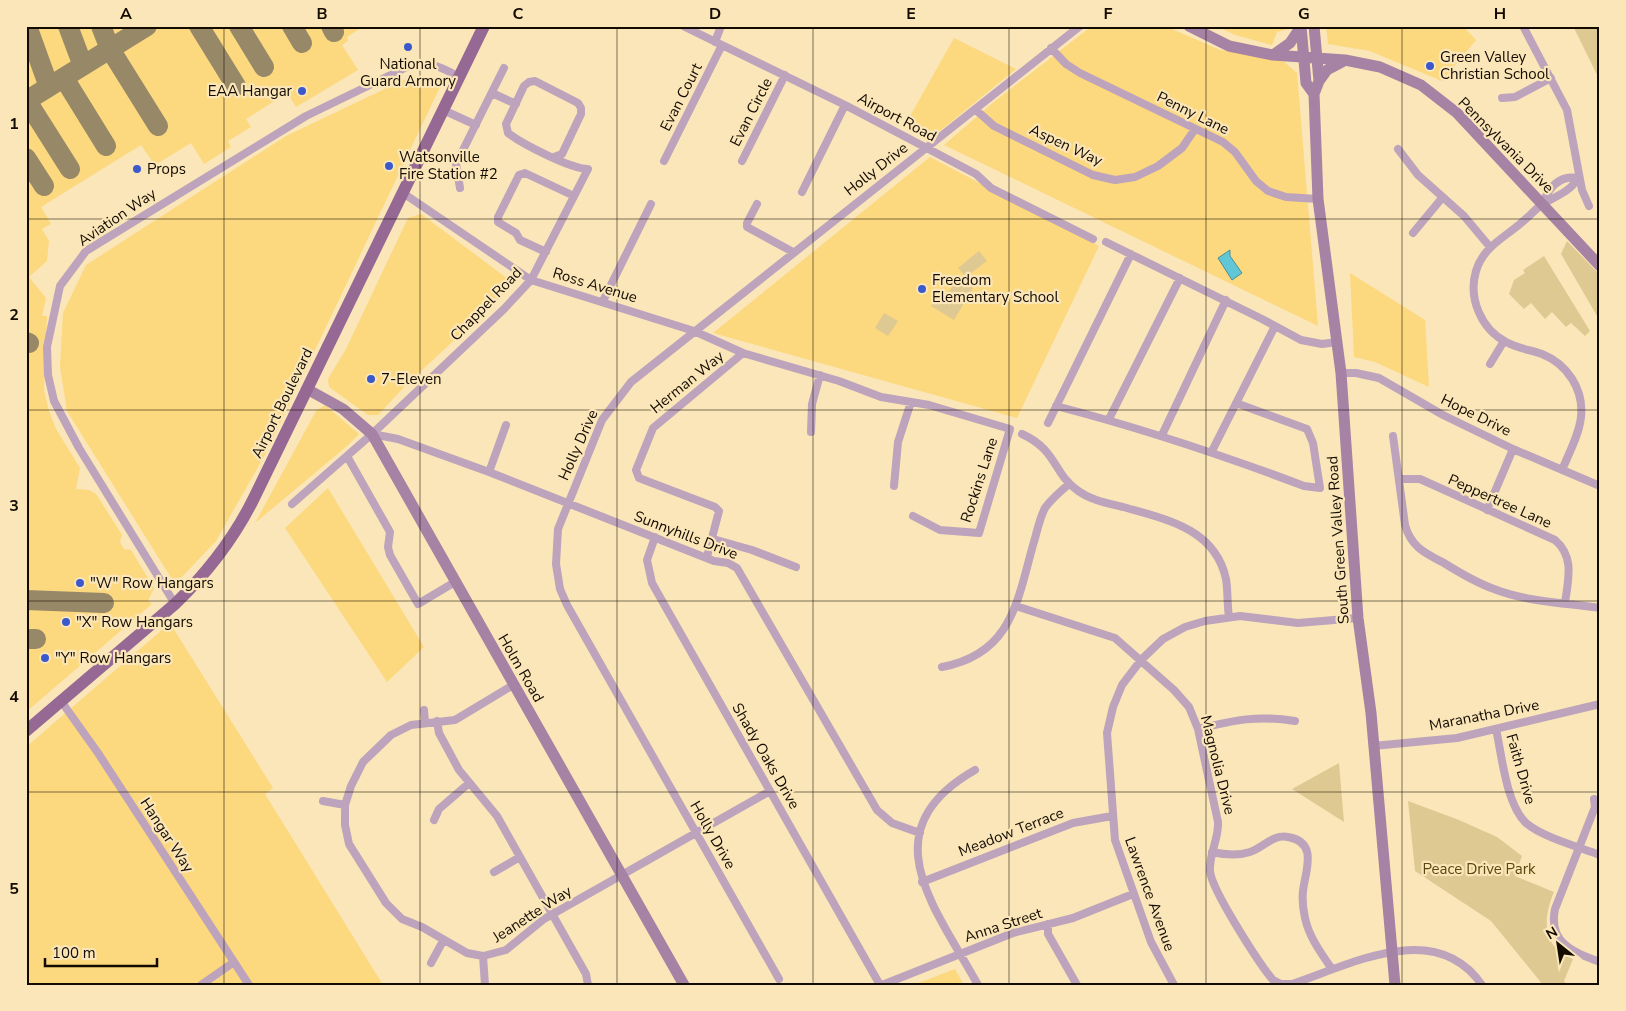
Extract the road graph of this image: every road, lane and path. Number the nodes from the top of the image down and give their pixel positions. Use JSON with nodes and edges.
{"nodes":[{"id":1,"x":484,"y":26,"type":"edge"},
{"id":2,"x":683,"y":26,"type":"edge"},
{"id":3,"x":721,"y":26,"type":"edge"},
{"id":4,"x":1080,"y":26,"type":"edge"},
{"id":5,"x":1189,"y":26,"type":"edge"},
{"id":6,"x":1314,"y":26,"type":"edge"},
{"id":7,"x":1523,"y":26,"type":"edge"},
{"id":8,"x":1300,"y":27,"type":"edge"},
{"id":9,"x":718,"y":44,"type":"junction"},
{"id":10,"x":1051,"y":48,"type":"junction"},
{"id":11,"x":1273,"y":55,"type":"junction"},
{"id":12,"x":1304,"y":57,"type":"junction"},
{"id":13,"x":1317,"y":58,"type":"junction"},
{"id":14,"x":1345,"y":60,"type":"junction"},
{"id":15,"x":504,"y":68,"type":"dead end"},
{"id":16,"x":785,"y":75,"type":"junction"},
{"id":17,"x":459,"y":77,"type":"junction"},
{"id":18,"x":1551,"y":78,"type":"junction"},
{"id":19,"x":1319,"y":81,"type":"junction"},
{"id":20,"x":492,"y":93,"type":"junction"},
{"id":21,"x":1314,"y":94,"type":"junction"},
{"id":22,"x":1502,"y":98,"type":"dead end"},
{"id":23,"x":516,"y":104,"type":"junction"},
{"id":24,"x":845,"y":105,"type":"junction"},
{"id":25,"x":443,"y":110,"type":"junction"},
{"id":26,"x":976,"y":110,"type":"junction"},
{"id":27,"x":476,"y":125,"type":"junction"},
{"id":28,"x":1195,"y":129,"type":"junction"},
{"id":29,"x":926,"y":147,"type":"junction"},
{"id":30,"x":1398,"y":149,"type":"dead end"},
{"id":31,"x":554,"y":157,"type":"junction"},
{"id":32,"x":664,"y":161,"type":"dead end"},
{"id":33,"x":742,"y":161,"type":"dead end"},
{"id":34,"x":1578,"y":178,"type":"junction"},
{"id":35,"x":460,"y":188,"type":"dead end"},
{"id":36,"x":403,"y":192,"type":"junction"},
{"id":37,"x":802,"y":192,"type":"dead end"},
{"id":38,"x":574,"y":196,"type":"junction"},
{"id":39,"x":1442,"y":198,"type":"junction"},
{"id":40,"x":1318,"y":199,"type":"junction"},
{"id":41,"x":651,"y":204,"type":"dead end"},
{"id":42,"x":757,"y":204,"type":"dead end"},
{"id":43,"x":1543,"y":204,"type":"junction"},
{"id":44,"x":1589,"y":206,"type":"dead end"},
{"id":45,"x":1413,"y":233,"type":"dead end"},
{"id":46,"x":1093,"y":239,"type":"dead end"},
{"id":47,"x":1106,"y":242,"type":"dead end"},
{"id":48,"x":1490,"y":247,"type":"junction"},
{"id":49,"x":546,"y":252,"type":"junction"},
{"id":50,"x":793,"y":252,"type":"junction"},
{"id":51,"x":1131,"y":254,"type":"junction"},
{"id":52,"x":1600,"y":266,"type":"edge"},
{"id":53,"x":1180,"y":278,"type":"junction"},
{"id":54,"x":531,"y":280,"type":"junction"},
{"id":55,"x":1226,"y":300,"type":"junction"},
{"id":56,"x":603,"y":301,"type":"junction"},
{"id":57,"x":1275,"y":326,"type":"junction"},
{"id":58,"x":694,"y":331,"type":"junction"},
{"id":59,"x":712,"y":340,"type":"joint"},
{"id":60,"x":1504,"y":341,"type":"junction"},
{"id":61,"x":1338,"y":342,"type":"junction"},
{"id":62,"x":743,"y":354,"type":"junction"},
{"id":63,"x":1490,"y":364,"type":"dead end"},
{"id":64,"x":1340,"y":373,"type":"junction"},
{"id":65,"x":820,"y":376,"type":"junction"},
{"id":66,"x":307,"y":389,"type":"junction"},
{"id":67,"x":911,"y":402,"type":"junction"},
{"id":68,"x":1236,"y":403,"type":"junction"},
{"id":69,"x":1056,"y":406,"type":"junction"},
{"id":70,"x":1109,"y":419,"type":"junction"},
{"id":71,"x":1048,"y":423,"type":"dead end"},
{"id":72,"x":506,"y":425,"type":"dead end"},
{"id":73,"x":810,"y":432,"type":"dead end"},
{"id":74,"x":372,"y":434,"type":"junction"},
{"id":75,"x":1022,"y":434,"type":"dead end"},
{"id":76,"x":1162,"y":435,"type":"junction"},
{"id":77,"x":1393,"y":436,"type":"dead end"},
{"id":78,"x":1514,"y":449,"type":"junction"},
{"id":79,"x":1212,"y":451,"type":"junction"},
{"id":80,"x":347,"y":456,"type":"junction"},
{"id":81,"x":1562,"y":470,"type":"junction"},
{"id":82,"x":489,"y":472,"type":"junction"},
{"id":83,"x":1399,"y":479,"type":"junction"},
{"id":84,"x":1069,"y":484,"type":"junction"},
{"id":85,"x":894,"y":486,"type":"dead end"},
{"id":86,"x":1600,"y":486,"type":"edge"},
{"id":87,"x":568,"y":503,"type":"junction"},
{"id":88,"x":292,"y":504,"type":"dead end"},
{"id":89,"x":1487,"y":510,"type":"junction"},
{"id":90,"x":913,"y":516,"type":"dead end"},
{"id":91,"x":655,"y":537,"type":"junction"},
{"id":92,"x":713,"y":539,"type":"junction"},
{"id":93,"x":707,"y":557,"type":"junction"},
{"id":94,"x":796,"y":566,"type":"dead end"},
{"id":95,"x":455,"y":582,"type":"junction"},
{"id":96,"x":1565,"y":602,"type":"junction"},
{"id":97,"x":174,"y":604,"type":"junction"},
{"id":98,"x":1016,"y":606,"type":"junction"},
{"id":99,"x":1600,"y":608,"type":"edge"},
{"id":100,"x":1229,"y":617,"type":"junction"},
{"id":101,"x":1358,"y":618,"type":"junction"},
{"id":102,"x":1141,"y":660,"type":"junction"},
{"id":103,"x":942,"y":667,"type":"dead end"},
{"id":104,"x":513,"y":685,"type":"junction"},
{"id":105,"x":61,"y":701,"type":"junction"},
{"id":106,"x":1600,"y":704,"type":"edge"},
{"id":107,"x":424,"y":710,"type":"dead end"},
{"id":108,"x":437,"y":721,"type":"junction"},
{"id":109,"x":1295,"y":721,"type":"dead end"},
{"id":110,"x":425,"y":722,"type":"junction"},
{"id":111,"x":1198,"y":729,"type":"junction"},
{"id":112,"x":1496,"y":729,"type":"junction"},
{"id":113,"x":26,"y":731,"type":"edge"},
{"id":114,"x":1374,"y":746,"type":"junction"},
{"id":115,"x":975,"y":770,"type":"dead end"},
{"id":116,"x":468,"y":784,"type":"junction"},
{"id":117,"x":770,"y":791,"type":"junction"},
{"id":118,"x":1594,"y":799,"type":"dead end"},
{"id":119,"x":323,"y":801,"type":"dead end"},
{"id":120,"x":345,"y":805,"type":"junction"},
{"id":121,"x":1112,"y":816,"type":"junction"},
{"id":122,"x":434,"y":820,"type":"dead end"},
{"id":123,"x":696,"y":833,"type":"junction"},
{"id":124,"x":920,"y":833,"type":"junction"},
{"id":125,"x":1581,"y":847,"type":"junction"},
{"id":126,"x":1212,"y":852,"type":"junction"},
{"id":127,"x":1600,"y":855,"type":"edge"},
{"id":128,"x":520,"y":857,"type":"junction"},
{"id":129,"x":494,"y":872,"type":"dead end"},
{"id":130,"x":622,"y":875,"type":"junction"},
{"id":131,"x":922,"y":882,"type":"junction"},
{"id":132,"x":1133,"y":894,"type":"junction"},
{"id":133,"x":553,"y":914,"type":"junction"},
{"id":134,"x":1048,"y":924,"type":"junction"},
{"id":135,"x":443,"y":941,"type":"junction"},
{"id":136,"x":1392,"y":952,"type":"junction"},
{"id":137,"x":961,"y":953,"type":"junction"},
{"id":138,"x":483,"y":956,"type":"junction"},
{"id":139,"x":234,"y":962,"type":"junction"},
{"id":140,"x":1600,"y":962,"type":"edge"},
{"id":141,"x":431,"y":963,"type":"dead end"},
{"id":142,"x":1332,"y":969,"type":"junction"},
{"id":143,"x":779,"y":979,"type":"dead end"},
{"id":144,"x":201,"y":985,"type":"edge"},
{"id":145,"x":249,"y":985,"type":"edge"},
{"id":146,"x":485,"y":985,"type":"edge"},
{"id":147,"x":588,"y":985,"type":"edge"},
{"id":148,"x":684,"y":985,"type":"edge"},
{"id":149,"x":881,"y":985,"type":"edge"},
{"id":150,"x":978,"y":985,"type":"edge"},
{"id":151,"x":1077,"y":985,"type":"edge"},
{"id":152,"x":1174,"y":985,"type":"edge"},
{"id":153,"x":1395,"y":985,"type":"edge"},
{"id":154,"x":1482,"y":985,"type":"edge"}],
"edges":[{"from":1,"to":17,"type":"main road","name":"Airport Boulevard"},
{"from":2,"to":9,"type":"street","name":"Airport Road"},
{"from":3,"to":9,"type":"street","name":"Evan Court"},
{"from":4,"to":10,"type":"street","name":"Holly Drive"},
{"from":5,"to":11,"type":"street","name":"Pennsylvania Drive"},
{"from":6,"to":13,"type":"street","name":"South Green Valley Road"},
{"from":7,"to":18,"type":"street"},
{"from":8,"to":11,"type":"street"},
{"from":8,"to":12,"type":"street","name":"South Green Valley Road"},
{"from":9,"to":16,"type":"street","name":"Airport Road"},
{"from":9,"to":32,"type":"street","name":"Evan Court"},
{"from":10,"to":26,"type":"street","name":"Holly Drive"},
{"from":10,"to":28,"type":"street","name":"Penny Lane"},
{"from":11,"to":12,"type":"street","name":"Pennsylvania Drive"},
{"from":12,"to":13,"type":"street","name":"Pennsylvania Drive"},
{"from":12,"to":21,"type":"street","name":"South Green Valley Road"},
{"from":13,"to":14,"type":"street","name":"Pennsylvania Drive"},
{"from":13,"to":19,"type":"street","name":"South Green Valley Road"},
{"from":14,"to":19,"type":"street"},
{"from":14,"to":43,"type":"street","name":"Pennsylvania Drive"},
{"from":15,"to":20,"type":"street"},
{"from":16,"to":24,"type":"street","name":"Airport Road"},
{"from":16,"to":33,"type":"street","name":"Evan Circle"},
{"from":17,"to":25,"type":"main road","name":"Airport Boulevard"},
{"from":17,"to":97,"type":"street","name":"Aviation Way"},
{"from":18,"to":22,"type":"street"},
{"from":18,"to":34,"type":"street"},
{"from":19,"to":21,"type":"street","name":"South Green Valley Road"},
{"from":20,"to":23,"type":"street"},
{"from":20,"to":27,"type":"street"},
{"from":21,"to":40,"type":"street","name":"South Green Valley Road"},
{"from":23,"to":31,"type":"street"},
{"from":23,"to":31,"type":"street"},
{"from":24,"to":29,"type":"street","name":"Airport Road"},
{"from":24,"to":37,"type":"street"},
{"from":25,"to":27,"type":"street"},
{"from":25,"to":36,"type":"main road","name":"Airport Boulevard"},
{"from":26,"to":28,"type":"street","name":"Aspen Way"},
{"from":26,"to":29,"type":"street","name":"Holly Drive"},
{"from":27,"to":35,"type":"street"},
{"from":28,"to":40,"type":"street","name":"Penny Lane"},
{"from":29,"to":46,"type":"street","name":"Airport Road"},
{"from":29,"to":50,"type":"street","name":"Holly Drive"},
{"from":30,"to":39,"type":"street"},
{"from":31,"to":38,"type":"street","name":"Chappel Road"},
{"from":34,"to":43,"type":"street"},
{"from":34,"to":44,"type":"street"},
{"from":36,"to":54,"type":"street","name":"Ross Avenue"},
{"from":36,"to":66,"type":"main road","name":"Airport Boulevard"},
{"from":38,"to":49,"type":"street","name":"Chappel Road"},
{"from":38,"to":49,"type":"street"},
{"from":39,"to":45,"type":"street"},
{"from":39,"to":48,"type":"street"},
{"from":40,"to":61,"type":"street","name":"South Green Valley Road"},
{"from":41,"to":56,"type":"street"},
{"from":42,"to":50,"type":"street"},
{"from":43,"to":48,"type":"street"},
{"from":43,"to":52,"type":"street","name":"Pennsylvania Drive"},
{"from":47,"to":51,"type":"street"},
{"from":48,"to":60,"type":"street"},
{"from":49,"to":54,"type":"street","name":"Chappel Road"},
{"from":50,"to":58,"type":"street","name":"Holly Drive"},
{"from":51,"to":53,"type":"street"},
{"from":51,"to":69,"type":"street"},
{"from":53,"to":55,"type":"street"},
{"from":53,"to":70,"type":"street"},
{"from":54,"to":56,"type":"street","name":"Ross Avenue"},
{"from":54,"to":74,"type":"street","name":"Chappel Road"},
{"from":55,"to":57,"type":"street"},
{"from":55,"to":76,"type":"street"},
{"from":56,"to":58,"type":"street","name":"Ross Avenue"},
{"from":57,"to":61,"type":"street"},
{"from":57,"to":68,"type":"street"},
{"from":58,"to":59,"type":"street","name":"Ross Avenue"},
{"from":58,"to":87,"type":"street","name":"Holly Drive"},
{"from":59,"to":62,"type":"street","name":"Herman Way"},
{"from":60,"to":63,"type":"street"},
{"from":60,"to":81,"type":"street"},
{"from":61,"to":64,"type":"street","name":"South Green Valley Road"},
{"from":62,"to":65,"type":"street"},
{"from":62,"to":92,"type":"street","name":"Herman Way"},
{"from":64,"to":78,"type":"street","name":"Hope Drive"},
{"from":64,"to":101,"type":"street","name":"South Green Valley Road"},
{"from":65,"to":67,"type":"street"},
{"from":65,"to":73,"type":"street"},
{"from":66,"to":74,"type":"street","name":"Holm Road"},
{"from":66,"to":97,"type":"main road","name":"Airport Boulevard"},
{"from":67,"to":85,"type":"street"},
{"from":67,"to":90,"type":"street","name":"Rockins Lane"},
{"from":68,"to":79,"type":"street"},
{"from":68,"to":79,"type":"street"},
{"from":69,"to":70,"type":"street"},
{"from":69,"to":71,"type":"street"},
{"from":70,"to":76,"type":"street"},
{"from":72,"to":82,"type":"street"},
{"from":74,"to":80,"type":"street","name":"Chappel Road"},
{"from":74,"to":82,"type":"street","name":"Sunnyhills Drive"},
{"from":74,"to":95,"type":"street","name":"Holm Road"},
{"from":75,"to":84,"type":"street"},
{"from":76,"to":79,"type":"street"},
{"from":77,"to":83,"type":"street"},
{"from":78,"to":81,"type":"street","name":"Hope Drive"},
{"from":78,"to":89,"type":"street"},
{"from":80,"to":88,"type":"street","name":"Chappel Road"},
{"from":80,"to":95,"type":"street"},
{"from":81,"to":86,"type":"street","name":"Hope Drive"},
{"from":82,"to":87,"type":"street","name":"Sunnyhills Drive"},
{"from":83,"to":89,"type":"street","name":"Peppertree Lane"},
{"from":83,"to":96,"type":"street"},
{"from":84,"to":98,"type":"street"},
{"from":84,"to":100,"type":"street"},
{"from":87,"to":91,"type":"street","name":"Sunnyhills Drive"},
{"from":87,"to":123,"type":"street","name":"Holly Drive"},
{"from":89,"to":96,"type":"street","name":"Peppertree Lane"},
{"from":91,"to":93,"type":"street","name":"Sunnyhills Drive"},
{"from":91,"to":117,"type":"street","name":"Shady Oaks Drive"},
{"from":92,"to":93,"type":"street","name":"Herman Way"},
{"from":92,"to":94,"type":"street"},
{"from":93,"to":124,"type":"street","name":"Sunnyhills Drive"},
{"from":95,"to":104,"type":"street","name":"Holm Road"},
{"from":96,"to":99,"type":"street"},
{"from":97,"to":105,"type":"main road","name":"Airport Boulevard"},
{"from":98,"to":102,"type":"street","name":"Magnolia Drive"},
{"from":98,"to":103,"type":"street"},
{"from":100,"to":101,"type":"street","name":"Lawrence Avenue"},
{"from":100,"to":102,"type":"street","name":"Lawrence Avenue"},
{"from":101,"to":114,"type":"street","name":"South Green Valley Road"},
{"from":102,"to":111,"type":"street","name":"Magnolia Drive"},
{"from":102,"to":121,"type":"street","name":"Lawrence Avenue"},
{"from":104,"to":108,"type":"street","name":"Jeanette Way"},
{"from":104,"to":130,"type":"street","name":"Holm Road"},
{"from":105,"to":113,"type":"main road","name":"Airport Boulevard"},
{"from":105,"to":139,"type":"street","name":"Hangar Way"},
{"from":106,"to":112,"type":"street","name":"Maranatha Drive"},
{"from":107,"to":110,"type":"street"},
{"from":108,"to":110,"type":"street","name":"Jeanette Way"},
{"from":108,"to":116,"type":"street"},
{"from":109,"to":111,"type":"street"},
{"from":110,"to":120,"type":"street","name":"Jeanette Way"},
{"from":111,"to":126,"type":"street","name":"Magnolia Drive"},
{"from":112,"to":114,"type":"street","name":"Maranatha Drive"},
{"from":112,"to":125,"type":"street","name":"Faith Drive"},
{"from":114,"to":136,"type":"street","name":"South Green Valley Road"},
{"from":115,"to":124,"type":"street"},
{"from":116,"to":122,"type":"street"},
{"from":116,"to":128,"type":"street"},
{"from":117,"to":123,"type":"street","name":"Jeanette Way"},
{"from":117,"to":149,"type":"street","name":"Shady Oaks Drive"},
{"from":118,"to":125,"type":"street"},
{"from":119,"to":120,"type":"street"},
{"from":120,"to":135,"type":"street","name":"Jeanette Way"},
{"from":121,"to":131,"type":"street","name":"Meadow Terrace"},
{"from":121,"to":132,"type":"street","name":"Lawrence Avenue"},
{"from":123,"to":130,"type":"street","name":"Jeanette Way"},
{"from":123,"to":143,"type":"street","name":"Holly Drive"},
{"from":124,"to":131,"type":"street"},
{"from":125,"to":127,"type":"street","name":"Faith Drive"},
{"from":125,"to":140,"type":"street"},
{"from":126,"to":142,"type":"street","name":"Magnolia Drive"},
{"from":126,"to":142,"type":"street"},
{"from":128,"to":129,"type":"street"},
{"from":128,"to":133,"type":"street"},
{"from":130,"to":133,"type":"street","name":"Jeanette Way"},
{"from":130,"to":148,"type":"street","name":"Holm Road"},
{"from":131,"to":137,"type":"street"},
{"from":132,"to":134,"type":"street","name":"Anna Street"},
{"from":132,"to":152,"type":"street","name":"Lawrence Avenue"},
{"from":133,"to":138,"type":"street","name":"Jeanette Way"},
{"from":133,"to":147,"type":"street"},
{"from":134,"to":137,"type":"street","name":"Anna Street"},
{"from":134,"to":151,"type":"street"},
{"from":135,"to":138,"type":"street","name":"Jeanette Way"},
{"from":135,"to":141,"type":"street"},
{"from":136,"to":142,"type":"street","name":"Magnolia Drive"},
{"from":136,"to":153,"type":"street","name":"South Green Valley Road"},
{"from":136,"to":154,"type":"street","name":"Magnolia Drive"},
{"from":137,"to":149,"type":"street","name":"Anna Street"},
{"from":137,"to":150,"type":"street"},
{"from":138,"to":146,"type":"street"},
{"from":139,"to":144,"type":"street"},
{"from":139,"to":145,"type":"street","name":"Hangar Way"}]}
